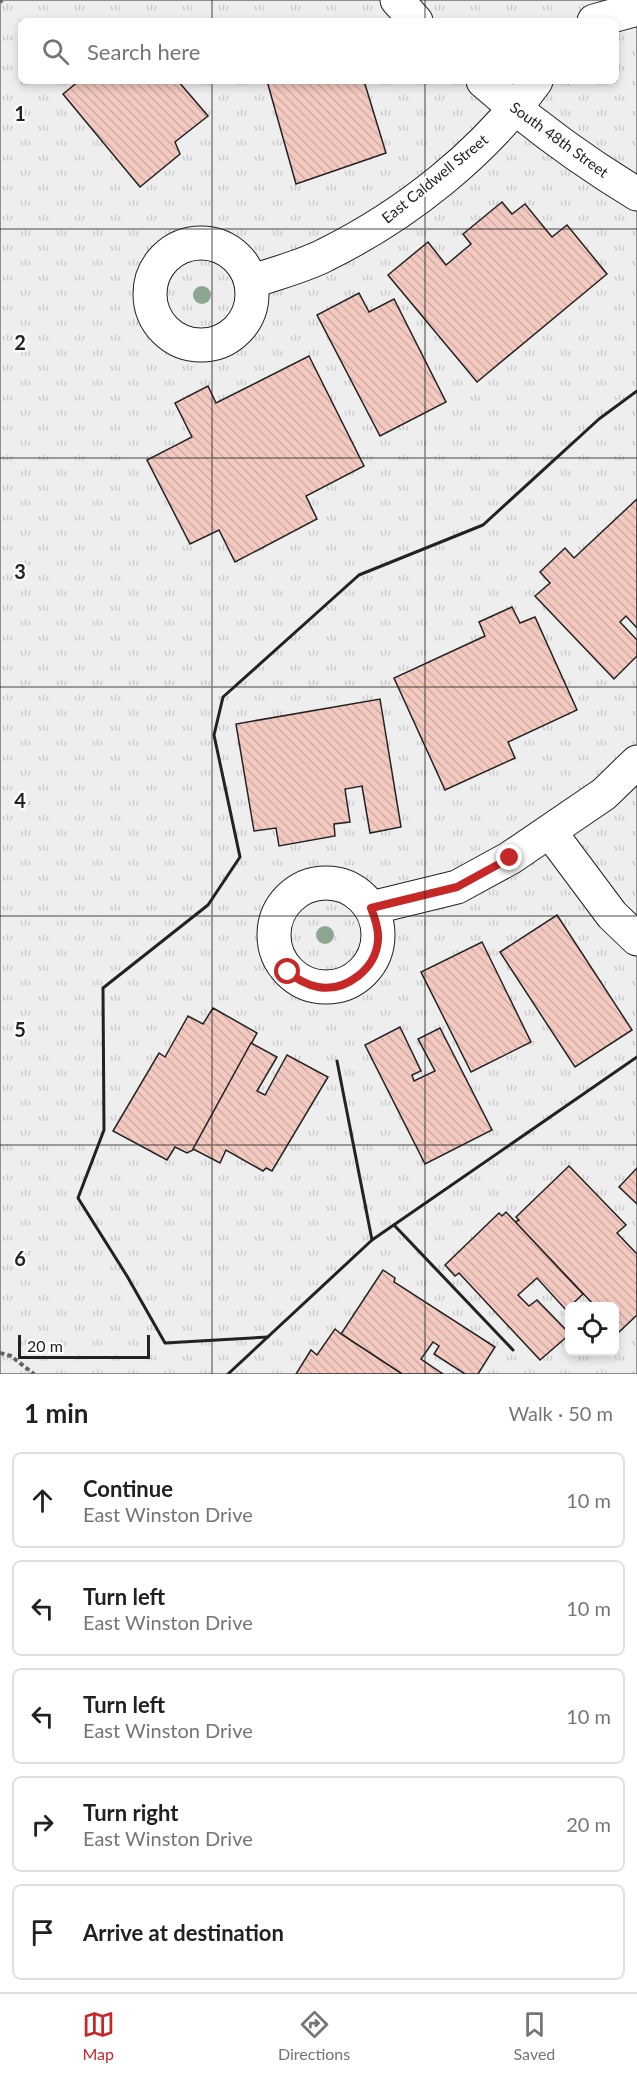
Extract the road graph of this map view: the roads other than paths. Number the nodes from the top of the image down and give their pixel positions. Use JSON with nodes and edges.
{"nodes":[{"id":1,"x":397,"y":0,"type":"edge"},
{"id":2,"x":637,"y":9,"type":"edge"},
{"id":3,"x":413,"y":18,"type":"edge"},
{"id":4,"x":605,"y":18,"type":"edge"},
{"id":5,"x":486,"y":84,"type":"edge"},
{"id":6,"x":534,"y":84,"type":"edge"},
{"id":7,"x":515,"y":109,"type":"junction"},
{"id":8,"x":637,"y":194,"type":"edge"},
{"id":9,"x":251,"y":282,"type":"dead end"},
{"id":10,"x":637,"y":762,"type":"edge"},
{"id":11,"x":550,"y":832,"type":"junction"},
{"id":12,"x":371,"y":908,"type":"dead end"},
{"id":13,"x":637,"y":939,"type":"edge"}],
"edges":[{"from":1,"to":3,"type":"street"},
{"from":2,"to":4,"type":"street"},
{"from":5,"to":7,"type":"street","name":"South 48th Street"},
{"from":6,"to":7,"type":"street","name":"East Caldwell Street"},
{"from":7,"to":8,"type":"street","name":"South 48th Street"},
{"from":7,"to":9,"type":"street","name":"East Caldwell Street"},
{"from":10,"to":11,"type":"street"},
{"from":11,"to":12,"type":"street"},
{"from":11,"to":13,"type":"street"}]}
